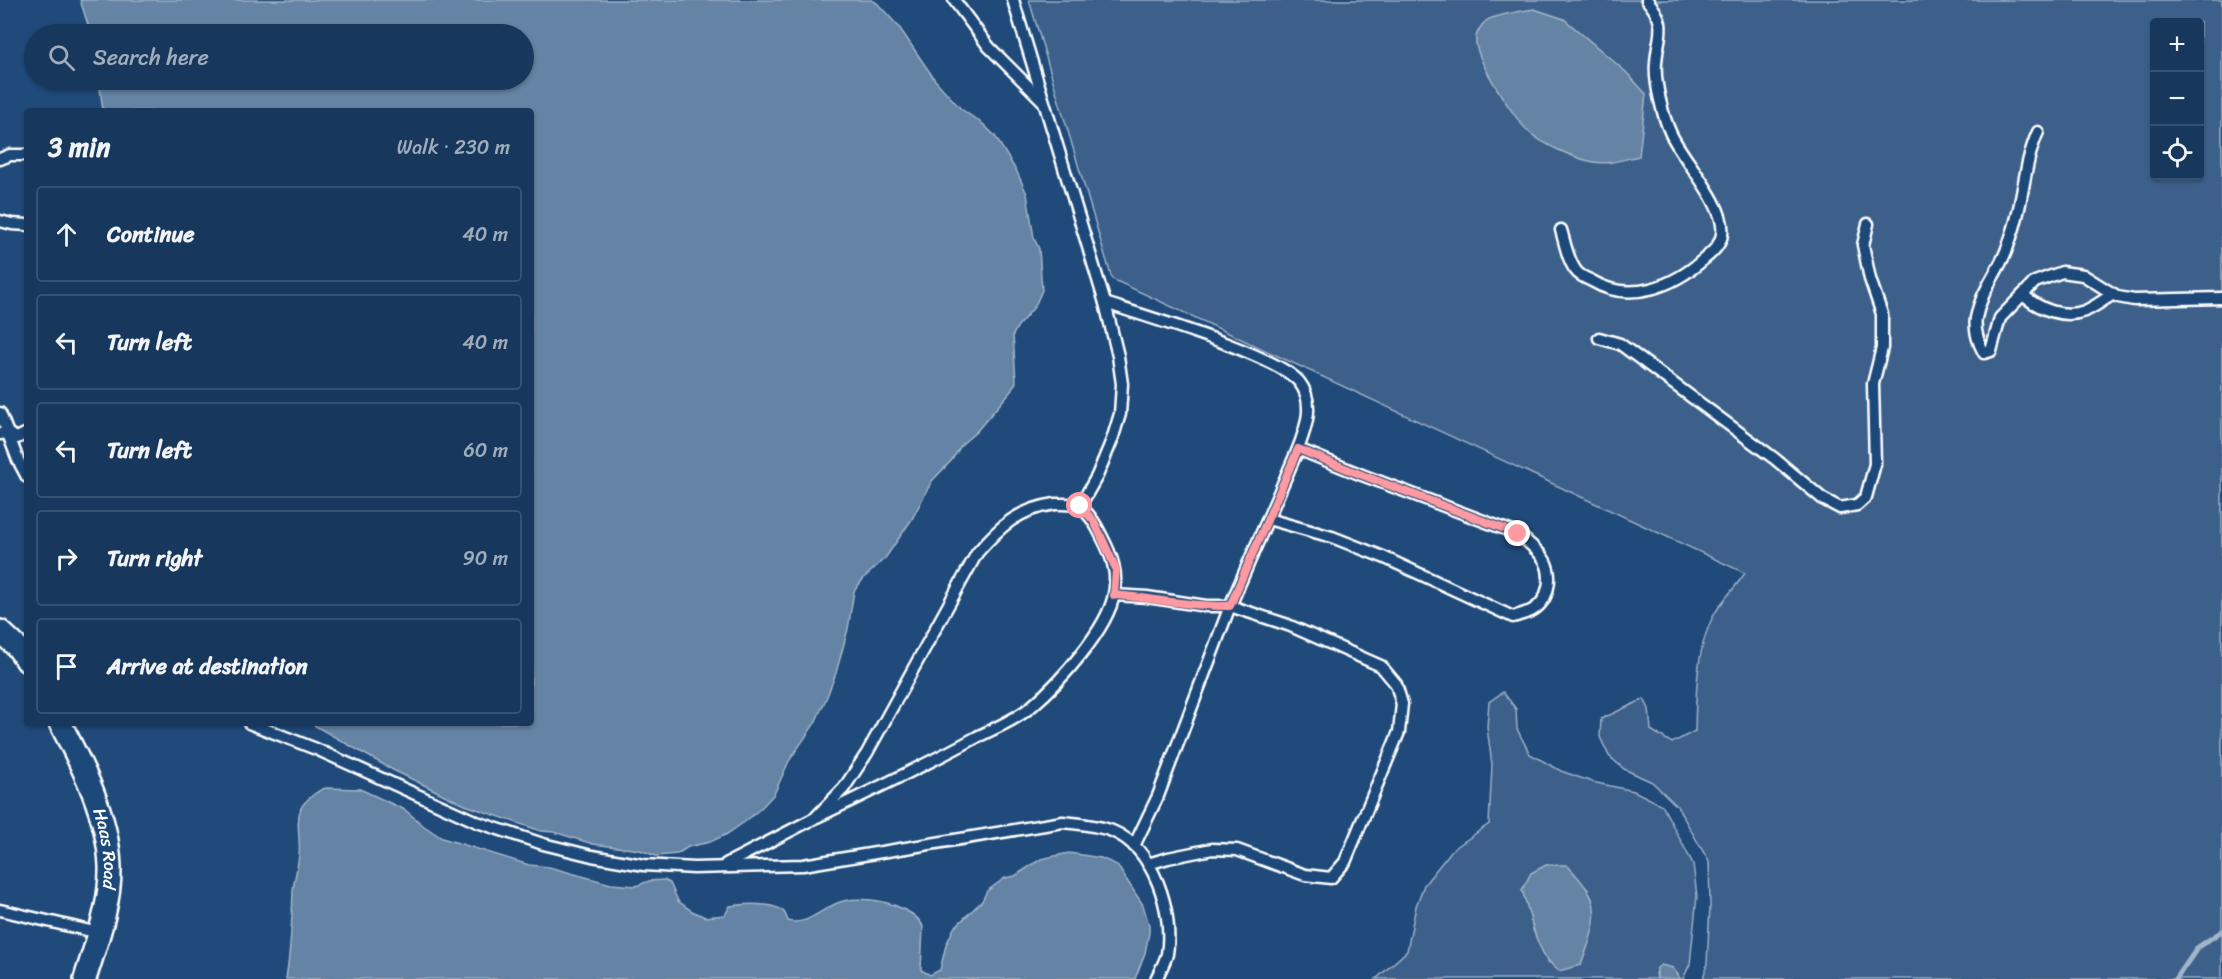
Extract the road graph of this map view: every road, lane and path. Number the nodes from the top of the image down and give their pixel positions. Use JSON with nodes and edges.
{"nodes":[{"id":1,"x":954,"y":0,"type":"edge"},
{"id":2,"x":1013,"y":0,"type":"edge"},
{"id":3,"x":1647,"y":0,"type":"edge"},
{"id":4,"x":1044,"y":102,"type":"junction"},
{"id":5,"x":2038,"y":132,"type":"dead end"},
{"id":6,"x":24,"y":155,"type":"edge"},
{"id":7,"x":0,"y":159,"type":"edge"},
{"id":8,"x":0,"y":221,"type":"edge"},
{"id":9,"x":1868,"y":224,"type":"dead end"},
{"id":10,"x":24,"y":225,"type":"edge"},
{"id":11,"x":1561,"y":230,"type":"dead end"},
{"id":12,"x":2114,"y":294,"type":"junction"},
{"id":13,"x":2023,"y":295,"type":"junction"},
{"id":14,"x":2222,"y":298,"type":"edge"},
{"id":15,"x":1105,"y":303,"type":"junction"},
{"id":16,"x":1599,"y":338,"type":"dead end"},
{"id":17,"x":0,"y":413,"type":"edge"},
{"id":18,"x":4,"y":434,"type":"edge"},
{"id":19,"x":24,"y":435,"type":"edge"},
{"id":20,"x":1298,"y":449,"type":"junction"},
{"id":21,"x":24,"y":471,"type":"edge"},
{"id":22,"x":1080,"y":506,"type":"junction"},
{"id":23,"x":1268,"y":519,"type":"junction"},
{"id":24,"x":1114,"y":595,"type":"junction"},
{"id":25,"x":1230,"y":606,"type":"junction"},
{"id":26,"x":0,"y":631,"type":"edge"},
{"id":27,"x":24,"y":643,"type":"edge"},
{"id":28,"x":24,"y":658,"type":"edge"},
{"id":29,"x":62,"y":726,"type":"edge"},
{"id":30,"x":257,"y":726,"type":"edge"},
{"id":31,"x":814,"y":818,"type":"junction"},
{"id":32,"x":1134,"y":846,"type":"junction"},
{"id":33,"x":1148,"y":864,"type":"junction"},
{"id":34,"x":723,"y":866,"type":"junction"},
{"id":35,"x":0,"y":910,"type":"edge"},
{"id":36,"x":99,"y":933,"type":"junction"},
{"id":37,"x":85,"y":979,"type":"edge"},
{"id":38,"x":1156,"y":979,"type":"edge"}],
"edges":[{"from":1,"to":4,"type":"lane"},
{"from":2,"to":4,"type":"lane"},
{"from":3,"to":11,"type":"lane"},
{"from":4,"to":15,"type":"lane"},
{"from":5,"to":13,"type":"lane"},
{"from":6,"to":7,"type":"lane"},
{"from":8,"to":10,"type":"lane"},
{"from":9,"to":16,"type":"lane"},
{"from":12,"to":13,"type":"lane"},
{"from":12,"to":13,"type":"lane"},
{"from":12,"to":14,"type":"lane"},
{"from":15,"to":20,"type":"lane"},
{"from":15,"to":22,"type":"lane"},
{"from":17,"to":18,"type":"lane"},
{"from":18,"to":19,"type":"lane"},
{"from":18,"to":21,"type":"lane"},
{"from":20,"to":23,"type":"lane"},
{"from":20,"to":23,"type":"lane"},
{"from":22,"to":24,"type":"lane"},
{"from":22,"to":31,"type":"lane"},
{"from":23,"to":25,"type":"lane"},
{"from":24,"to":25,"type":"lane"},
{"from":24,"to":31,"type":"lane"},
{"from":25,"to":32,"type":"lane"},
{"from":25,"to":33,"type":"lane"},
{"from":26,"to":27,"type":"lane"},
{"from":26,"to":28,"type":"street"},
{"from":29,"to":36,"type":"street","name":"Haas Road"},
{"from":30,"to":34,"type":"lane"},
{"from":31,"to":34,"type":"lane"},
{"from":32,"to":33,"type":"lane"},
{"from":32,"to":34,"type":"lane"},
{"from":33,"to":38,"type":"lane"},
{"from":35,"to":36,"type":"lane"},
{"from":36,"to":37,"type":"street","name":"Haas Road"}]}
